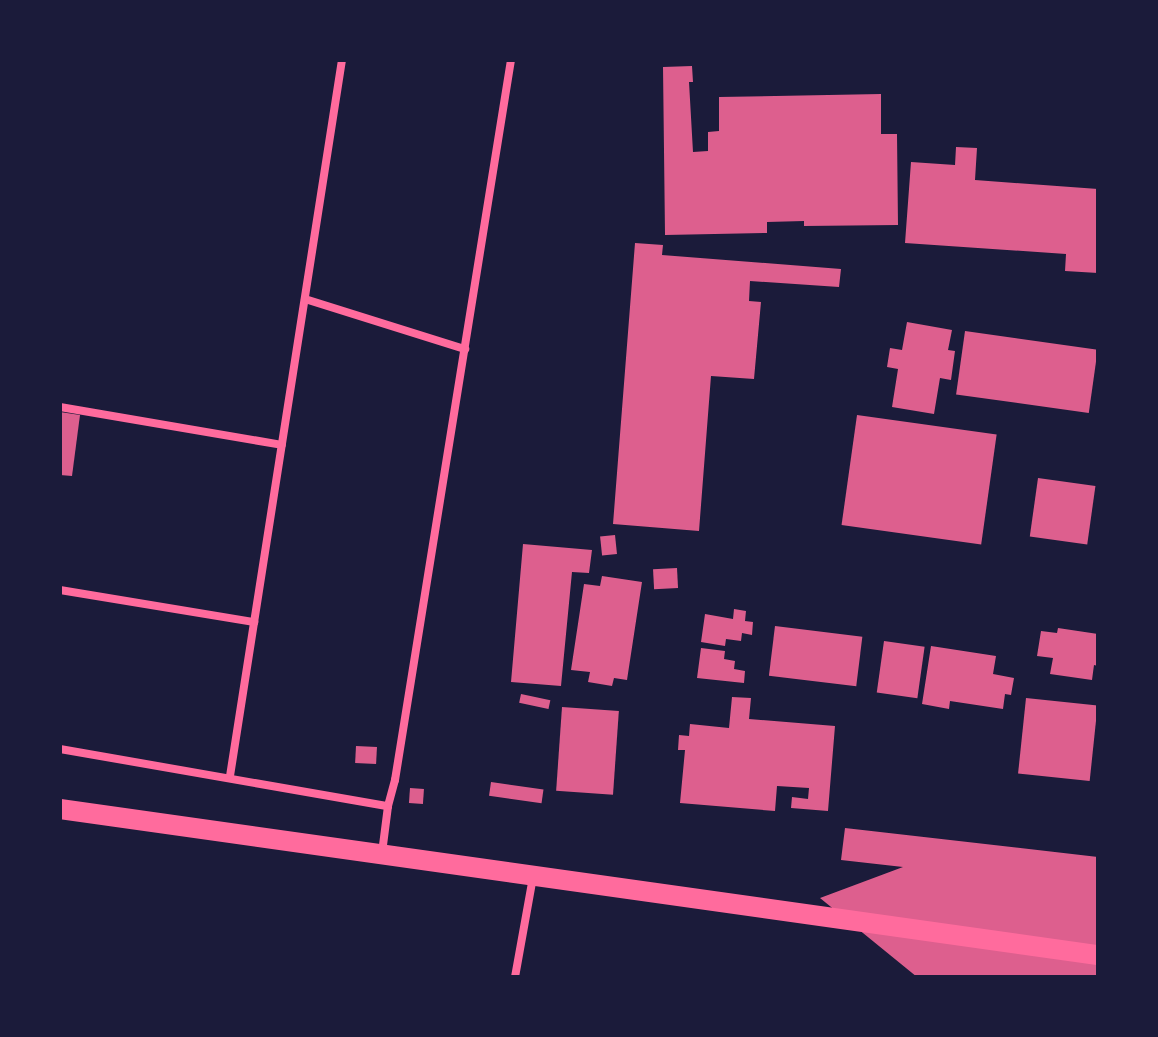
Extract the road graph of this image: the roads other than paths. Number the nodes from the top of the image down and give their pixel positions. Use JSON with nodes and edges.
{"nodes":[{"id":1,"x":342,"y":60,"type":"edge"},
{"id":2,"x":511,"y":60,"type":"edge"},
{"id":3,"x":305,"y":299,"type":"junction"},
{"id":4,"x":465,"y":349,"type":"junction"},
{"id":5,"x":60,"y":407,"type":"edge"},
{"id":6,"x":282,"y":445,"type":"junction"},
{"id":7,"x":60,"y":590,"type":"edge"},
{"id":8,"x":254,"y":622,"type":"junction"},
{"id":9,"x":60,"y":749,"type":"edge"},
{"id":10,"x":230,"y":776,"type":"junction"},
{"id":11,"x":388,"y":806,"type":"junction"},
{"id":12,"x":60,"y":809,"type":"edge"},
{"id":13,"x":382,"y":855,"type":"junction"},
{"id":14,"x":533,"y":877,"type":"junction"},
{"id":15,"x":1098,"y":955,"type":"edge"},
{"id":16,"x":515,"y":977,"type":"edge"}],
"edges":[{"from":1,"to":3,"type":"street"},
{"from":2,"to":4,"type":"street"},
{"from":3,"to":4,"type":"street"},
{"from":3,"to":6,"type":"street"},
{"from":4,"to":11,"type":"street"},
{"from":5,"to":6,"type":"street"},
{"from":6,"to":8,"type":"street"},
{"from":7,"to":8,"type":"street"},
{"from":8,"to":10,"type":"street"},
{"from":9,"to":10,"type":"street"},
{"from":10,"to":11,"type":"street"},
{"from":11,"to":13,"type":"street"},
{"from":12,"to":13,"type":"main road"},
{"from":13,"to":14,"type":"main road"},
{"from":14,"to":15,"type":"main road"},
{"from":14,"to":16,"type":"street"}]}
